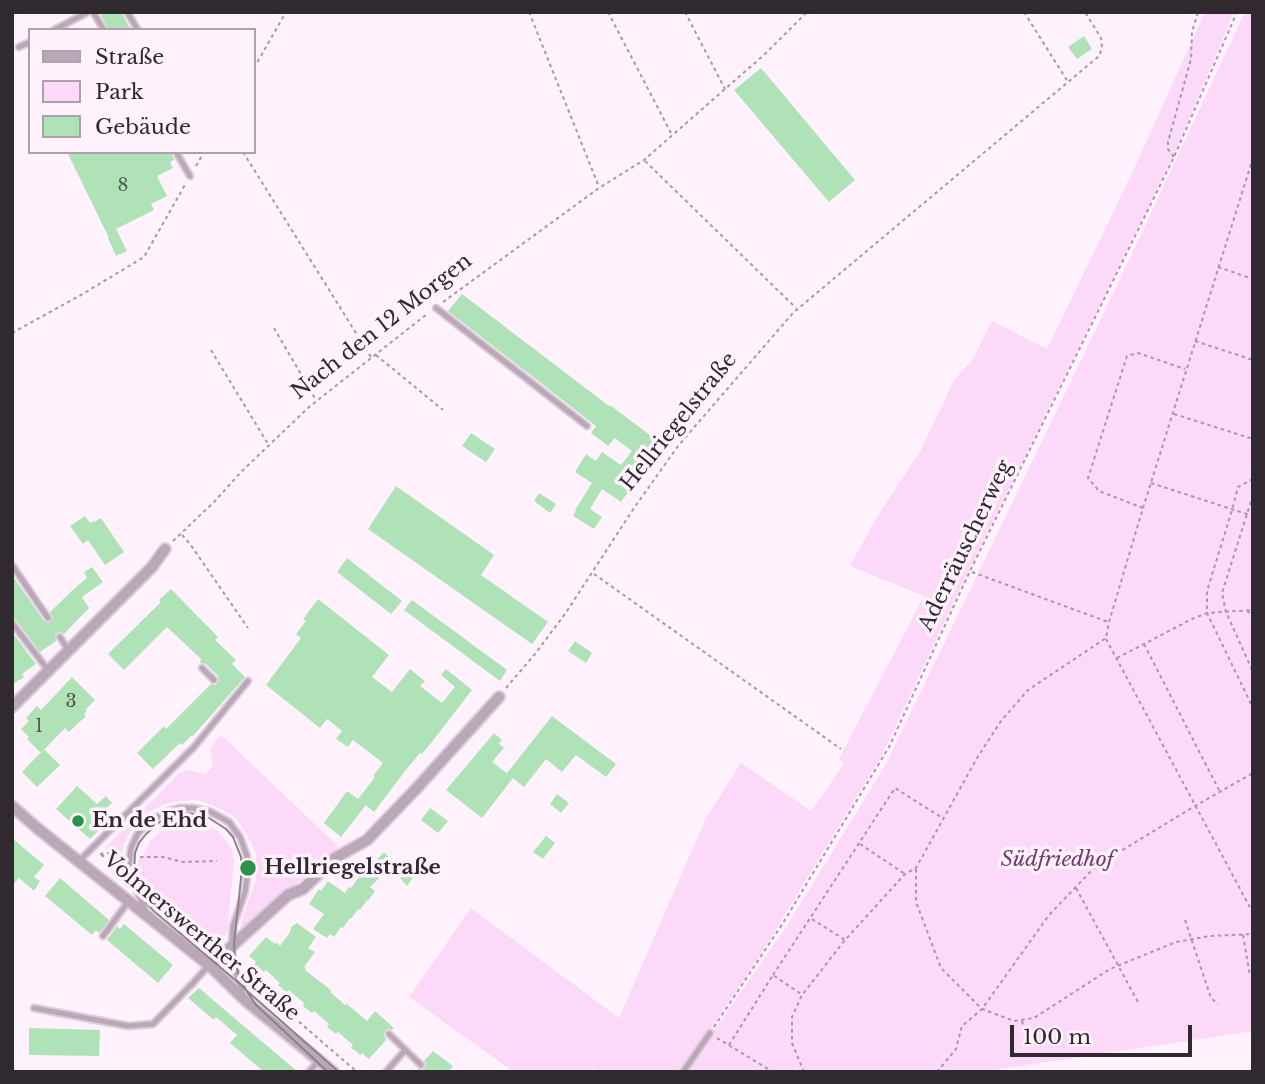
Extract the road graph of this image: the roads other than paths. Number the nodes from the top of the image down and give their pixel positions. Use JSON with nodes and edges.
{"nodes":[{"id":1,"x":91,"y":12,"type":"edge"},
{"id":2,"x":127,"y":12,"type":"edge"},
{"id":3,"x":58,"y":28,"type":"edge"},
{"id":4,"x":103,"y":28,"type":"edge"},
{"id":5,"x":137,"y":28,"type":"edge"},
{"id":6,"x":28,"y":43,"type":"edge"},
{"id":7,"x":19,"y":47,"type":"dead end"},
{"id":8,"x":177,"y":154,"type":"edge"},
{"id":9,"x":190,"y":176,"type":"road end"},
{"id":10,"x":436,"y":308,"type":"road end"},
{"id":11,"x":587,"y":426,"type":"dead end"},
{"id":12,"x":165,"y":549,"type":"road end"},
{"id":13,"x":12,"y":565,"type":"edge"},
{"id":14,"x":48,"y":618,"type":"dead end"},
{"id":15,"x":12,"y":623,"type":"edge"},
{"id":16,"x":60,"y":637,"type":"dead end"},
{"id":17,"x":68,"y":650,"type":"junction"},
{"id":18,"x":202,"y":668,"type":"dead end"},
{"id":19,"x":48,"y":670,"type":"junction"},
{"id":20,"x":214,"y":680,"type":"dead end"},
{"id":21,"x":248,"y":681,"type":"dead end"},
{"id":22,"x":499,"y":696,"type":"road end"},
{"id":23,"x":12,"y":708,"type":"edge"},
{"id":24,"x":12,"y":806,"type":"edge"},
{"id":25,"x":79,"y":861,"type":"junction"},
{"id":26,"x":128,"y":901,"type":"junction"},
{"id":27,"x":167,"y":932,"type":"junction"},
{"id":28,"x":103,"y":936,"type":"dead end"},
{"id":29,"x":232,"y":946,"type":"junction"},
{"id":30,"x":209,"y":965,"type":"junction"},
{"id":31,"x":246,"y":1001,"type":"junction"},
{"id":32,"x":34,"y":1008,"type":"dead end"},
{"id":33,"x":710,"y":1033,"type":"road end"},
{"id":34,"x":389,"y":1034,"type":"dead end"},
{"id":35,"x":405,"y":1050,"type":"junction"},
{"id":36,"x":319,"y":1060,"type":"junction"},
{"id":37,"x":421,"y":1065,"type":"dead end"},
{"id":38,"x":309,"y":1072,"type":"edge"},
{"id":39,"x":332,"y":1072,"type":"edge"},
{"id":40,"x":386,"y":1072,"type":"edge"},
{"id":41,"x":683,"y":1072,"type":"edge"}],
"edges":[{"from":1,"to":3,"type":"lane"},
{"from":1,"to":4,"type":"lane"},
{"from":2,"to":5,"type":"lane"},
{"from":6,"to":7,"type":"lane"},
{"from":8,"to":9,"type":"lane"},
{"from":10,"to":11,"type":"lane"},
{"from":12,"to":17,"type":"street"},
{"from":13,"to":14,"type":"lane"},
{"from":15,"to":19,"type":"lane"},
{"from":16,"to":17,"type":"lane"},
{"from":17,"to":19,"type":"street"},
{"from":18,"to":20,"type":"lane"},
{"from":19,"to":23,"type":"street"},
{"from":21,"to":25,"type":"lane"},
{"from":22,"to":29,"type":"street"},
{"from":24,"to":25,"type":"street","name":"Volmerswerther Straße"},
{"from":25,"to":26,"type":"street","name":"Volmerswerther Straße"},
{"from":26,"to":27,"type":"street","name":"Volmerswerther Straße"},
{"from":26,"to":28,"type":"lane"},
{"from":27,"to":29,"type":"lane"},
{"from":27,"to":30,"type":"street","name":"Volmerswerther Straße"},
{"from":29,"to":30,"type":"street"},
{"from":29,"to":31,"type":"lane"},
{"from":30,"to":31,"type":"street","name":"Volmerswerther Straße"},
{"from":30,"to":32,"type":"lane"},
{"from":31,"to":36,"type":"street","name":"Volmerswerther Straße"},
{"from":33,"to":41,"type":"lane"},
{"from":34,"to":35,"type":"lane"},
{"from":35,"to":37,"type":"lane"},
{"from":35,"to":40,"type":"lane"},
{"from":36,"to":38,"type":"lane"},
{"from":36,"to":39,"type":"street","name":"Volmerswerther Straße"}]}
